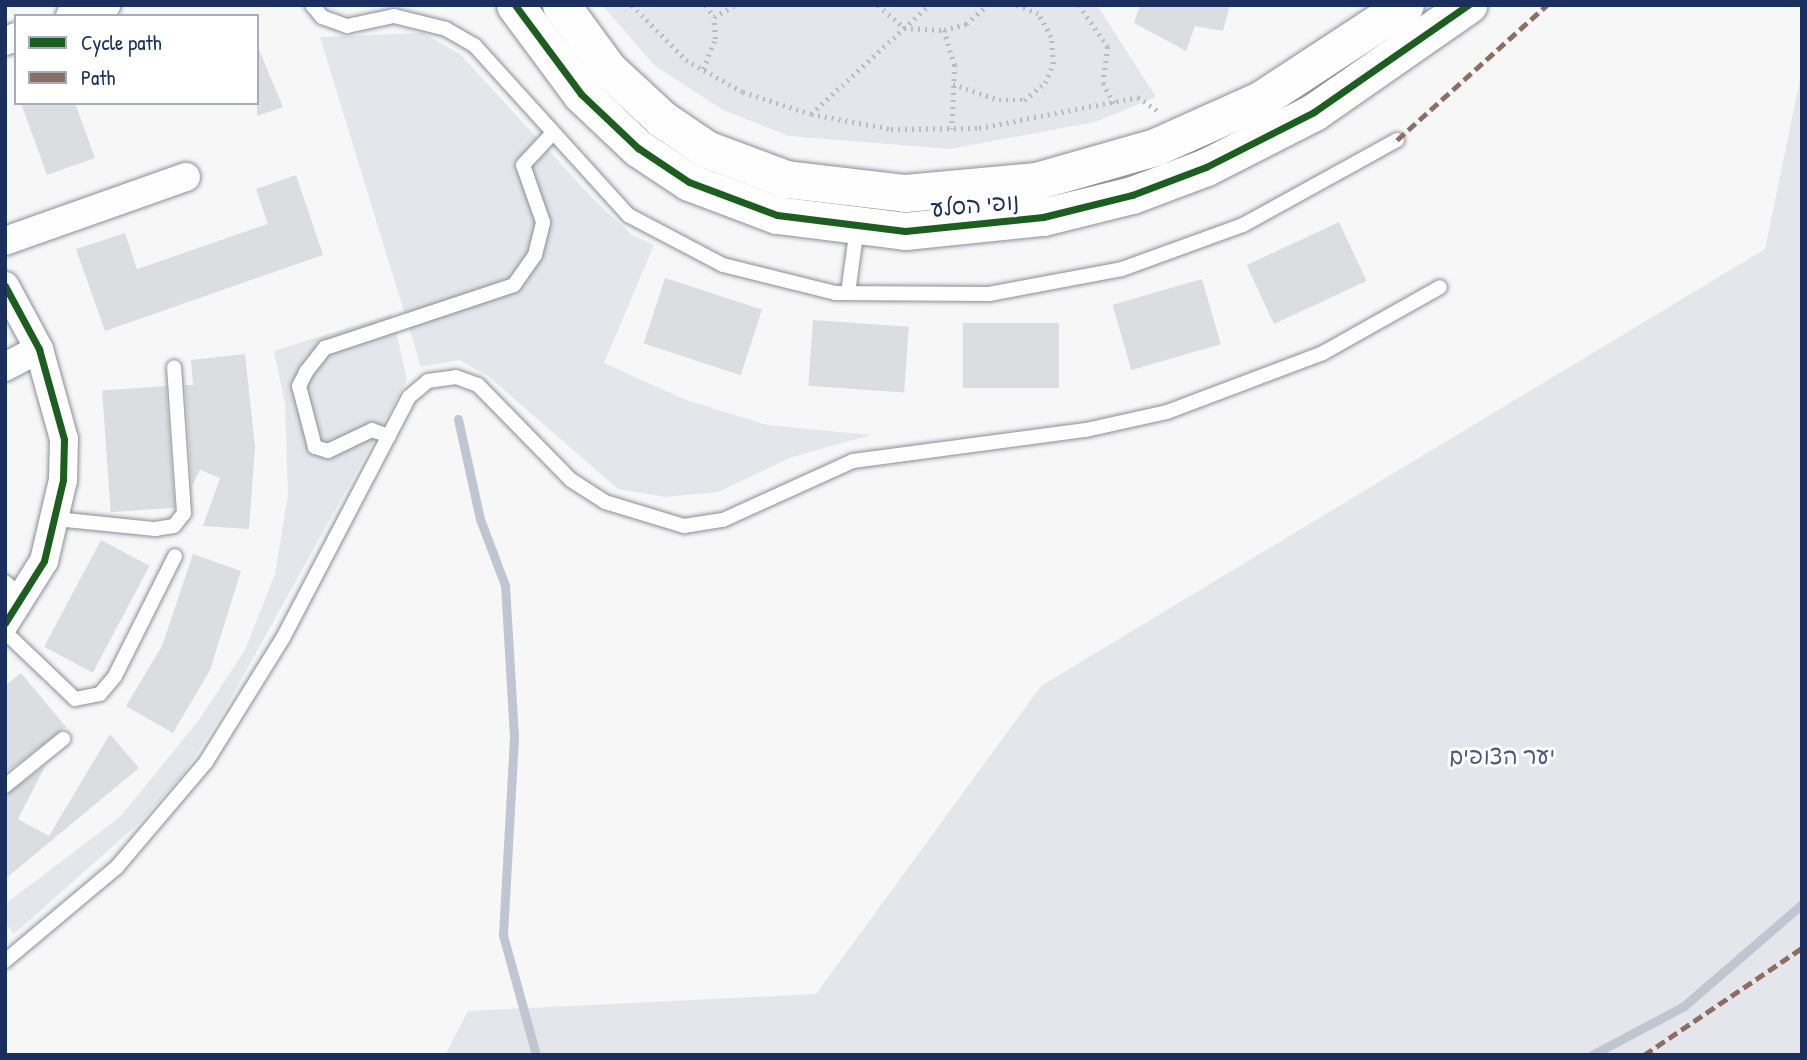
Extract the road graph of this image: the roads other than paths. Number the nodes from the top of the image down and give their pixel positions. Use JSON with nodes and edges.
{"nodes":[{"id":1,"x":106,"y":5,"type":"edge"},
{"id":2,"x":313,"y":5,"type":"edge"},
{"id":3,"x":515,"y":5,"type":"edge"},
{"id":4,"x":561,"y":5,"type":"edge"},
{"id":5,"x":1405,"y":5,"type":"edge"},
{"id":6,"x":1468,"y":5,"type":"edge"},
{"id":7,"x":77,"y":14,"type":"edge"},
{"id":8,"x":551,"y":135,"type":"junction"},
{"id":9,"x":1397,"y":140,"type":"dead end"},
{"id":10,"x":186,"y":177,"type":"dead end"},
{"id":11,"x":857,"y":227,"type":"junction"},
{"id":12,"x":5,"y":242,"type":"edge"},
{"id":13,"x":5,"y":286,"type":"edge"},
{"id":14,"x":1440,"y":287,"type":"dead end"},
{"id":15,"x":848,"y":293,"type":"junction"},
{"id":16,"x":39,"y":349,"type":"junction"},
{"id":17,"x":174,"y":367,"type":"dead end"},
{"id":18,"x":5,"y":368,"type":"edge"},
{"id":19,"x":389,"y":436,"type":"junction"},
{"id":20,"x":56,"y":519,"type":"junction"},
{"id":21,"x":175,"y":556,"type":"dead end"},
{"id":22,"x":15,"y":590,"type":"edge"},
{"id":23,"x":5,"y":623,"type":"edge"},
{"id":24,"x":5,"y":632,"type":"edge"},
{"id":25,"x":63,"y":739,"type":"dead end"},
{"id":26,"x":5,"y":786,"type":"edge"},
{"id":27,"x":5,"y":961,"type":"edge"}],
"edges":[{"from":1,"to":7,"type":"street"},
{"from":2,"to":8,"type":"lane"},
{"from":3,"to":11,"type":"street","name":"נופי הסלע"},
{"from":4,"to":5,"type":"street","name":"נופי הסלע"},
{"from":6,"to":11,"type":"street","name":"נופי הסלע"},
{"from":8,"to":15,"type":"lane"},
{"from":8,"to":19,"type":"lane"},
{"from":9,"to":15,"type":"lane"},
{"from":10,"to":12,"type":"street"},
{"from":11,"to":15,"type":"lane"},
{"from":13,"to":16,"type":"street"},
{"from":14,"to":19,"type":"lane"},
{"from":16,"to":18,"type":"street"},
{"from":16,"to":20,"type":"street"},
{"from":17,"to":20,"type":"lane"},
{"from":19,"to":27,"type":"lane"},
{"from":20,"to":22,"type":"street"},
{"from":21,"to":24,"type":"lane"},
{"from":22,"to":23,"type":"street"},
{"from":25,"to":26,"type":"lane"}]}
